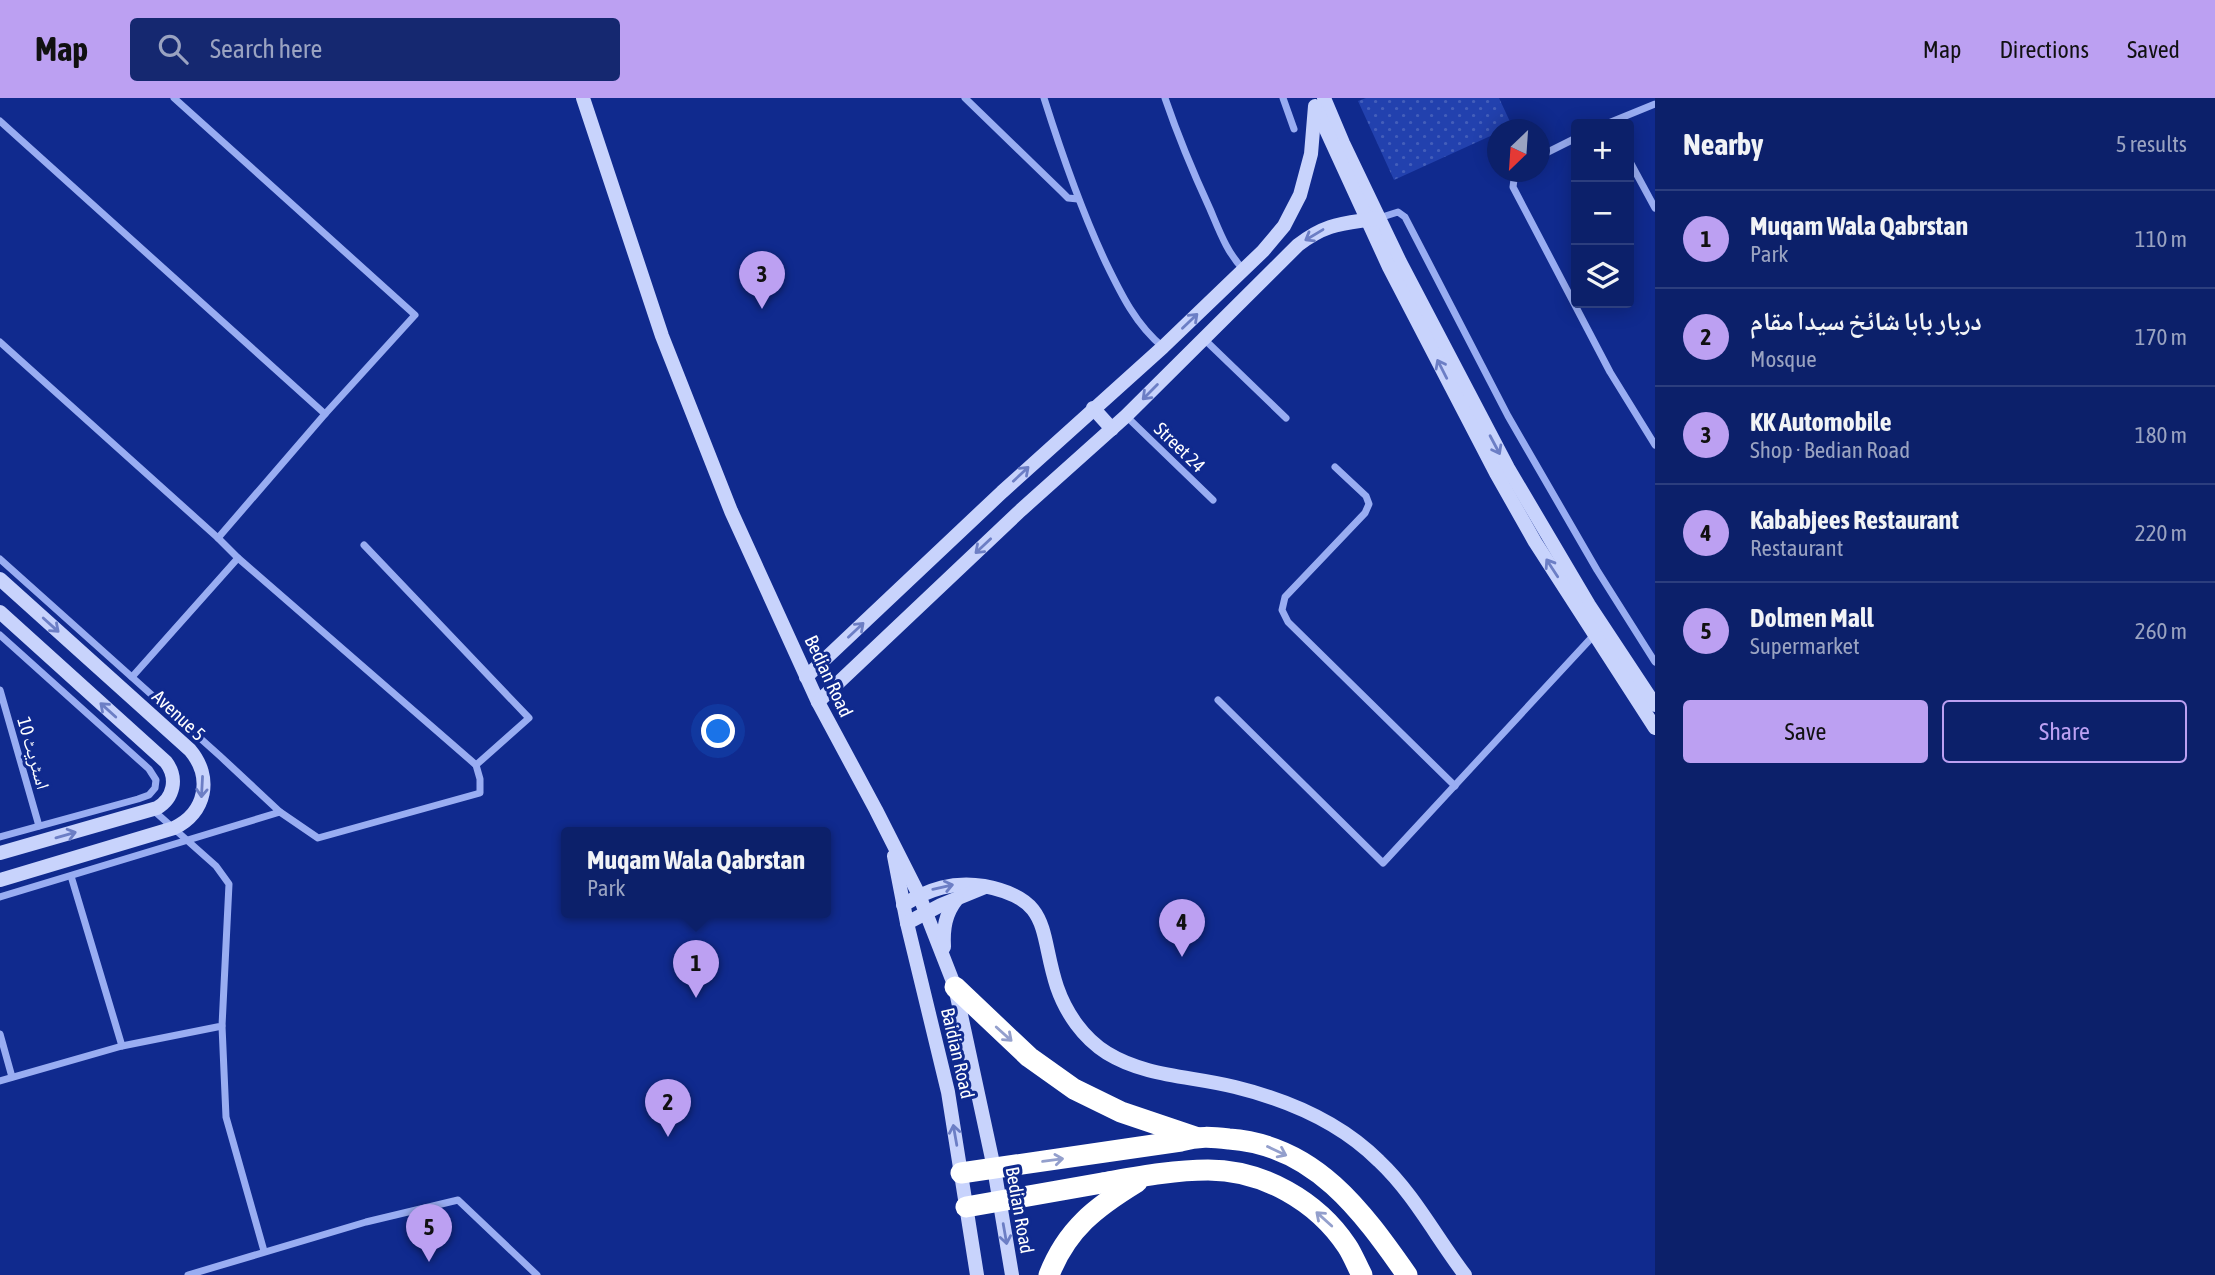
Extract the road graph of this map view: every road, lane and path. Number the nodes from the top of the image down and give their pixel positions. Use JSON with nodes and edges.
{"nodes":[{"id":1,"x":174,"y":98,"type":"edge"},
{"id":2,"x":583,"y":98,"type":"edge"},
{"id":3,"x":965,"y":98,"type":"edge"},
{"id":4,"x":1044,"y":98,"type":"edge"},
{"id":5,"x":1165,"y":98,"type":"edge"},
{"id":6,"x":1283,"y":98,"type":"edge"},
{"id":7,"x":1317,"y":101,"type":"edge"},
{"id":8,"x":1655,"y":104,"type":"edge"},
{"id":9,"x":1620,"y":119,"type":"edge"},
{"id":10,"x":0,"y":121,"type":"edge"},
{"id":11,"x":1294,"y":129,"type":"dead end"},
{"id":12,"x":1571,"y":140,"type":"edge"},
{"id":13,"x":1550,"y":151,"type":"edge"},
{"id":14,"x":1311,"y":154,"type":"junction"},
{"id":15,"x":1343,"y":156,"type":"junction"},
{"id":16,"x":1634,"y":169,"type":"edge"},
{"id":17,"x":1513,"y":182,"type":"edge"},
{"id":18,"x":1078,"y":199,"type":"junction"},
{"id":19,"x":1655,"y":208,"type":"edge"},
{"id":20,"x":1373,"y":219,"type":"junction"},
{"id":21,"x":1263,"y":251,"type":"junction"},
{"id":22,"x":1278,"y":265,"type":"junction"},
{"id":23,"x":1244,"y":270,"type":"junction"},
{"id":24,"x":1204,"y":339,"type":"junction"},
{"id":25,"x":0,"y":342,"type":"edge"},
{"id":26,"x":1163,"y":347,"type":"junction"},
{"id":27,"x":1093,"y":408,"type":"junction"},
{"id":28,"x":325,"y":414,"type":"junction"},
{"id":29,"x":1126,"y":416,"type":"junction"},
{"id":30,"x":1286,"y":418,"type":"dead end"},
{"id":31,"x":1112,"y":429,"type":"junction"},
{"id":32,"x":1655,"y":445,"type":"edge"},
{"id":33,"x":1335,"y":467,"type":"dead end"},
{"id":34,"x":1002,"y":492,"type":"junction"},
{"id":35,"x":1213,"y":500,"type":"dead end"},
{"id":36,"x":1021,"y":510,"type":"junction"},
{"id":37,"x":218,"y":538,"type":"junction"},
{"id":38,"x":364,"y":545,"type":"dead end"},
{"id":39,"x":238,"y":558,"type":"junction"},
{"id":40,"x":0,"y":559,"type":"edge"},
{"id":41,"x":0,"y":579,"type":"edge"},
{"id":42,"x":0,"y":612,"type":"edge"},
{"id":43,"x":1595,"y":634,"type":"junction"},
{"id":44,"x":0,"y":635,"type":"edge"},
{"id":45,"x":1655,"y":662,"type":"edge"},
{"id":46,"x":132,"y":677,"type":"junction"},
{"id":47,"x":806,"y":677,"type":"junction"},
{"id":48,"x":0,"y":690,"type":"edge"},
{"id":49,"x":1218,"y":699,"type":"dead end"},
{"id":50,"x":818,"y":702,"type":"junction"},
{"id":51,"x":1655,"y":705,"type":"edge"},
{"id":52,"x":1655,"y":728,"type":"edge"},
{"id":53,"x":201,"y":739,"type":"junction"},
{"id":54,"x":190,"y":750,"type":"junction"},
{"id":55,"x":476,"y":765,"type":"junction"},
{"id":56,"x":1455,"y":786,"type":"junction"},
{"id":57,"x":153,"y":810,"type":"junction"},
{"id":58,"x":280,"y":812,"type":"junction"},
{"id":59,"x":39,"y":826,"type":"junction"},
{"id":60,"x":174,"y":828,"type":"junction"},
{"id":61,"x":0,"y":837,"type":"edge"},
{"id":62,"x":189,"y":841,"type":"junction"},
{"id":63,"x":891,"y":841,"type":"junction"},
{"id":64,"x":0,"y":853,"type":"edge"},
{"id":65,"x":71,"y":876,"type":"junction"},
{"id":66,"x":0,"y":880,"type":"edge"},
{"id":67,"x":985,"y":887,"type":"junction"},
{"id":68,"x":919,"y":895,"type":"junction"},
{"id":69,"x":0,"y":897,"type":"edge"},
{"id":70,"x":957,"y":899,"type":"junction"},
{"id":71,"x":904,"y":905,"type":"junction"},
{"id":72,"x":927,"y":912,"type":"junction"},
{"id":73,"x":907,"y":923,"type":"junction"},
{"id":74,"x":945,"y":958,"type":"junction"},
{"id":75,"x":955,"y":987,"type":"junction"},
{"id":76,"x":222,"y":1026,"type":"junction"},
{"id":77,"x":0,"y":1034,"type":"edge"},
{"id":78,"x":122,"y":1046,"type":"junction"},
{"id":79,"x":12,"y":1077,"type":"junction"},
{"id":80,"x":0,"y":1080,"type":"edge"},
{"id":81,"x":1195,"y":1137,"type":"junction"},
{"id":82,"x":994,"y":1168,"type":"junction"},
{"id":83,"x":961,"y":1173,"type":"junction"},
{"id":84,"x":1148,"y":1175,"type":"junction"},
{"id":85,"x":999,"y":1201,"type":"junction"},
{"id":86,"x":966,"y":1207,"type":"junction"},
{"id":87,"x":264,"y":1251,"type":"junction"},
{"id":88,"x":188,"y":1275,"type":"edge"},
{"id":89,"x":537,"y":1275,"type":"edge"},
{"id":90,"x":977,"y":1275,"type":"edge"},
{"id":91,"x":1012,"y":1275,"type":"edge"},
{"id":92,"x":1049,"y":1275,"type":"edge"},
{"id":93,"x":1362,"y":1275,"type":"edge"},
{"id":94,"x":1407,"y":1275,"type":"edge"},
{"id":95,"x":1465,"y":1275,"type":"edge"}],
"edges":[{"from":1,"to":28,"type":"street"},
{"from":2,"to":47,"type":"street","name":"Bedian Road"},
{"from":3,"to":18,"type":"street"},
{"from":4,"to":18,"type":"street"},
{"from":5,"to":23,"type":"street"},
{"from":6,"to":11,"type":"street"},
{"from":7,"to":14,"type":"street"},
{"from":7,"to":15,"type":"street"},
{"from":8,"to":9,"type":"street"},
{"from":10,"to":28,"type":"street"},
{"from":12,"to":13,"type":"street"},
{"from":14,"to":15,"type":"street"},
{"from":14,"to":21,"type":"street"},
{"from":15,"to":20,"type":"street"},
{"from":16,"to":19,"type":"street"},
{"from":17,"to":32,"type":"street"},
{"from":18,"to":26,"type":"street"},
{"from":20,"to":22,"type":"street","one_way":true},
{"from":43,"to":20,"type":"street","one_way":true},
{"from":20,"to":45,"type":"street"},
{"from":20,"to":51,"type":"street","one_way":true},
{"from":21,"to":22,"type":"street"},
{"from":21,"to":23,"type":"street"},
{"from":22,"to":24,"type":"street"},
{"from":26,"to":23,"type":"street","one_way":true},
{"from":24,"to":29,"type":"street","one_way":true},
{"from":24,"to":30,"type":"street"},
{"from":25,"to":37,"type":"street"},
{"from":26,"to":27,"type":"street"},
{"from":27,"to":31,"type":"street"},
{"from":34,"to":27,"type":"street","one_way":true},
{"from":28,"to":37,"type":"street"},
{"from":29,"to":31,"type":"street"},
{"from":29,"to":35,"type":"street","name":"Street 24"},
{"from":31,"to":36,"type":"street"},
{"from":33,"to":56,"type":"street"},
{"from":34,"to":36,"type":"street"},
{"from":47,"to":34,"type":"street","one_way":true},
{"from":36,"to":50,"type":"street","one_way":true},
{"from":37,"to":39,"type":"street"},
{"from":38,"to":55,"type":"street"},
{"from":39,"to":46,"type":"street"},
{"from":39,"to":55,"type":"street"},
{"from":40,"to":46,"type":"street"},
{"from":41,"to":54,"type":"street","name":"Avenue 5","one_way":true},
{"from":57,"to":42,"type":"street","one_way":true},
{"from":43,"to":52,"type":"street"},
{"from":43,"to":56,"type":"street"},
{"from":44,"to":59,"type":"street"},
{"from":46,"to":53,"type":"street"},
{"from":47,"to":50,"type":"street","name":"Bedian Road"},
{"from":48,"to":59,"type":"street","name":"اسٹریٹ 10"},
{"from":49,"to":56,"type":"street"},
{"from":50,"to":63,"type":"street","name":"Bedian Road"},
{"from":53,"to":54,"type":"street"},
{"from":53,"to":58,"type":"street"},
{"from":54,"to":60,"type":"street","name":"Avenue 5","one_way":true},
{"from":55,"to":58,"type":"street"},
{"from":57,"to":60,"type":"street"},
{"from":64,"to":57,"type":"street","one_way":true},
{"from":58,"to":62,"type":"street"},
{"from":59,"to":61,"type":"street"},
{"from":60,"to":62,"type":"street"},
{"from":60,"to":66,"type":"street","name":"Avenue 5"},
{"from":62,"to":65,"type":"street"},
{"from":62,"to":76,"type":"street"},
{"from":63,"to":68,"type":"street","name":"Bedian Road"},
{"from":63,"to":71,"type":"street","name":"Baidian Road"},
{"from":65,"to":69,"type":"street"},
{"from":65,"to":78,"type":"street"},
{"from":68,"to":67,"type":"street","one_way":true},
{"from":67,"to":70,"type":"street"},
{"from":67,"to":95,"type":"street"},
{"from":68,"to":71,"type":"street"},
{"from":68,"to":72,"type":"street","name":"Bedian Road"},
{"from":70,"to":72,"type":"street"},
{"from":70,"to":74,"type":"street"},
{"from":71,"to":73,"type":"street","name":"Baidian Road"},
{"from":72,"to":73,"type":"street"},
{"from":72,"to":74,"type":"street","name":"Bedian Road"},
{"from":83,"to":73,"type":"street","name":"Baidian Road","one_way":true},
{"from":74,"to":75,"type":"street","name":"Bedian Road"},
{"from":75,"to":81,"type":"highway","one_way":true},
{"from":75,"to":82,"type":"street","name":"Bedian Road"},
{"from":76,"to":78,"type":"street"},
{"from":76,"to":87,"type":"street"},
{"from":77,"to":79,"type":"street"},
{"from":78,"to":79,"type":"street"},
{"from":79,"to":80,"type":"street"},
{"from":82,"to":81,"type":"highway","one_way":true},
{"from":81,"to":94,"type":"highway","one_way":true},
{"from":82,"to":83,"type":"highway"},
{"from":82,"to":85,"type":"street","name":"Bedian Road"},
{"from":83,"to":86,"type":"street","name":"Baidian Road"},
{"from":84,"to":85,"type":"highway"},
{"from":84,"to":92,"type":"highway"},
{"from":93,"to":84,"type":"highway","one_way":true},
{"from":85,"to":86,"type":"highway"},
{"from":85,"to":91,"type":"street","name":"Bedian Road","one_way":true},
{"from":86,"to":90,"type":"street","name":"Baidian Road"},
{"from":87,"to":88,"type":"street"},
{"from":87,"to":89,"type":"street"}]}
